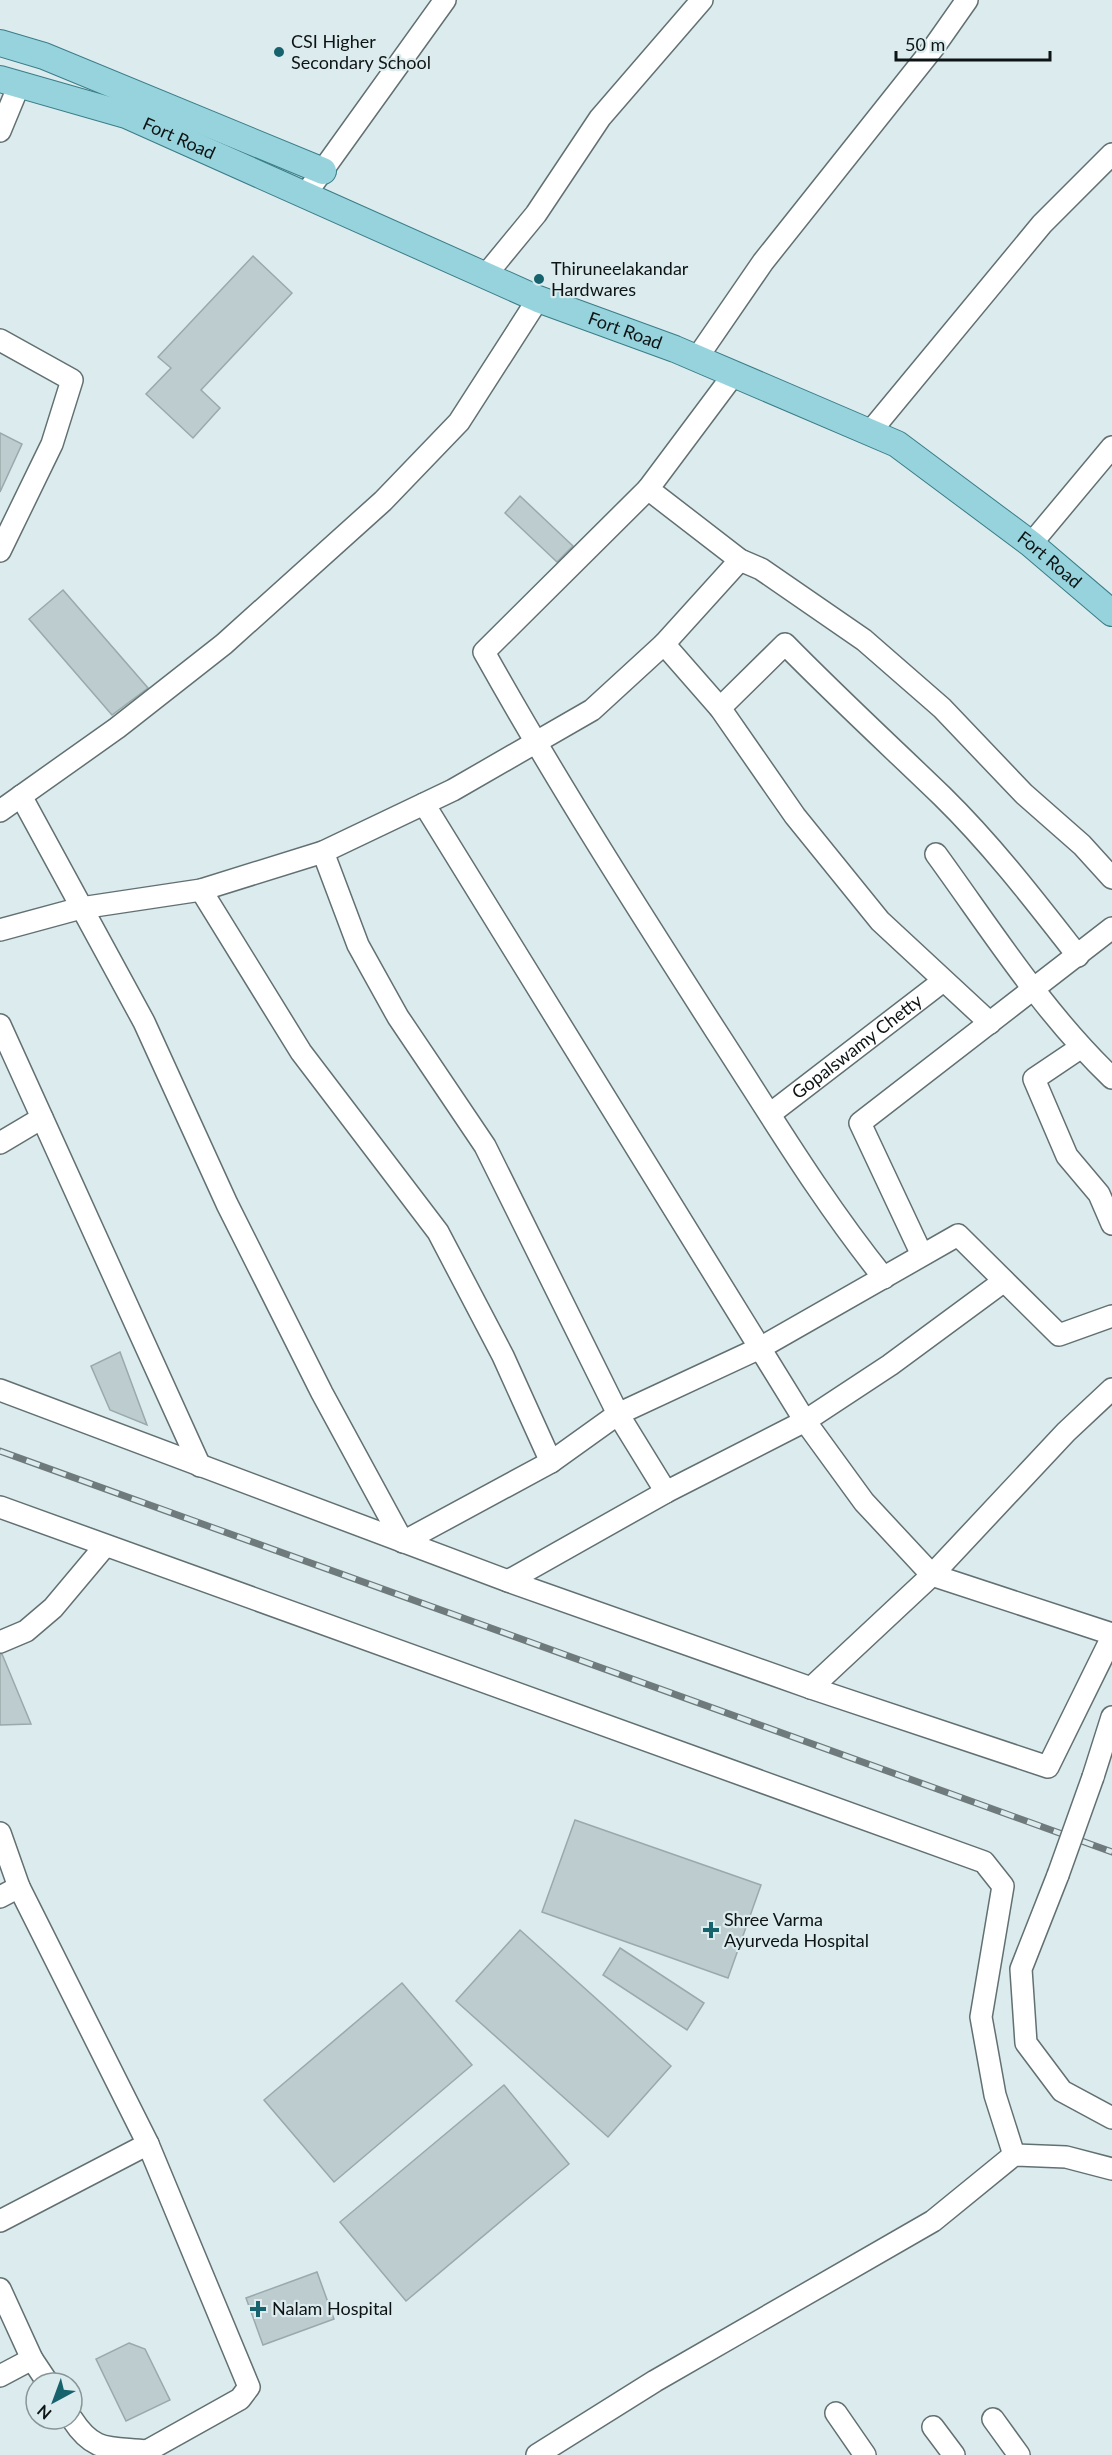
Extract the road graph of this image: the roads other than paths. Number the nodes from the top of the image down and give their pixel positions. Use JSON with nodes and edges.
{"nodes":[{"id":1,"x":445,"y":0,"type":"edge"},
{"id":2,"x":702,"y":0,"type":"edge"},
{"id":3,"x":967,"y":0,"type":"edge"},
{"id":4,"x":0,"y":43,"type":"edge"},
{"id":5,"x":9,"y":82,"type":"edge"},
{"id":6,"x":0,"y":131,"type":"edge"},
{"id":7,"x":1112,"y":154,"type":"edge"},
{"id":8,"x":323,"y":171,"type":"junction"},
{"id":9,"x":305,"y":195,"type":"junction"},
{"id":10,"x":485,"y":276,"type":"junction"},
{"id":11,"x":538,"y":299,"type":"junction"},
{"id":12,"x":0,"y":340,"type":"edge"},
{"id":13,"x":697,"y":358,"type":"junction"},
{"id":14,"x":734,"y":374,"type":"junction"},
{"id":15,"x":870,"y":432,"type":"junction"},
{"id":16,"x":1112,"y":447,"type":"edge"},
{"id":17,"x":648,"y":489,"type":"junction"},
{"id":18,"x":1031,"y":544,"type":"junction"},
{"id":19,"x":0,"y":552,"type":"edge"},
{"id":20,"x":740,"y":560,"type":"junction"},
{"id":21,"x":1112,"y":613,"type":"edge"},
{"id":22,"x":664,"y":644,"type":"junction"},
{"id":23,"x":720,"y":708,"type":"junction"},
{"id":24,"x":535,"y":743,"type":"junction"},
{"id":25,"x":21,"y":796,"type":"junction"},
{"id":26,"x":424,"y":804,"type":"junction"},
{"id":27,"x":0,"y":811,"type":"edge"},
{"id":28,"x":323,"y":852,"type":"junction"},
{"id":29,"x":936,"y":854,"type":"dead end"},
{"id":30,"x":1112,"y":878,"type":"edge"},
{"id":31,"x":201,"y":890,"type":"junction"},
{"id":32,"x":81,"y":908,"type":"junction"},
{"id":33,"x":1112,"y":928,"type":"edge"},
{"id":34,"x":0,"y":930,"type":"edge"},
{"id":35,"x":1078,"y":956,"type":"junction"},
{"id":36,"x":943,"y":981,"type":"junction"},
{"id":37,"x":1034,"y":990,"type":"junction"},
{"id":38,"x":990,"y":1023,"type":"junction"},
{"id":39,"x":0,"y":1025,"type":"edge"},
{"id":40,"x":1080,"y":1047,"type":"junction"},
{"id":41,"x":1112,"y":1078,"type":"edge"},
{"id":42,"x":770,"y":1114,"type":"junction"},
{"id":43,"x":42,"y":1118,"type":"junction"},
{"id":44,"x":0,"y":1143,"type":"edge"},
{"id":45,"x":1112,"y":1224,"type":"edge"},
{"id":46,"x":922,"y":1255,"type":"junction"},
{"id":47,"x":884,"y":1278,"type":"junction"},
{"id":48,"x":1004,"y":1281,"type":"junction"},
{"id":49,"x":1112,"y":1316,"type":"edge"},
{"id":50,"x":760,"y":1348,"type":"junction"},
{"id":51,"x":1112,"y":1389,"type":"edge"},
{"id":52,"x":0,"y":1390,"type":"edge"},
{"id":53,"x":618,"y":1414,"type":"junction"},
{"id":54,"x":806,"y":1421,"type":"junction"},
{"id":55,"x":551,"y":1462,"type":"junction"},
{"id":56,"x":200,"y":1466,"type":"junction"},
{"id":57,"x":666,"y":1492,"type":"junction"},
{"id":58,"x":0,"y":1507,"type":"edge"},
{"id":59,"x":403,"y":1542,"type":"junction"},
{"id":60,"x":105,"y":1546,"type":"junction"},
{"id":61,"x":932,"y":1575,"type":"junction"},
{"id":62,"x":508,"y":1581,"type":"junction"},
{"id":63,"x":1112,"y":1635,"type":"edge"},
{"id":64,"x":0,"y":1642,"type":"edge"},
{"id":65,"x":811,"y":1688,"type":"junction"},
{"id":66,"x":1112,"y":1717,"type":"edge"},
{"id":67,"x":0,"y":1833,"type":"edge"},
{"id":68,"x":19,"y":1887,"type":"junction"},
{"id":69,"x":0,"y":1897,"type":"edge"},
{"id":70,"x":1112,"y":2118,"type":"edge"},
{"id":71,"x":148,"y":2144,"type":"junction"},
{"id":72,"x":1014,"y":2155,"type":"junction"},
{"id":73,"x":1112,"y":2169,"type":"edge"},
{"id":74,"x":0,"y":2221,"type":"edge"},
{"id":75,"x":0,"y":2289,"type":"edge"},
{"id":76,"x":32,"y":2359,"type":"junction"},
{"id":77,"x":40,"y":2371,"type":"edge"},
{"id":78,"x":0,"y":2376,"type":"edge"},
{"id":79,"x":836,"y":2413,"type":"dead end"},
{"id":80,"x":993,"y":2419,"type":"dead end"},
{"id":81,"x":933,"y":2427,"type":"dead end"},
{"id":82,"x":80,"y":2431,"type":"edge"},
{"id":83,"x":148,"y":2453,"type":"edge"},
{"id":84,"x":537,"y":2455,"type":"edge"},
{"id":85,"x":865,"y":2455,"type":"edge"},
{"id":86,"x":954,"y":2455,"type":"edge"},
{"id":87,"x":1019,"y":2455,"type":"edge"}],
"edges":[{"from":1,"to":8,"type":"street"},
{"from":2,"to":10,"type":"street"},
{"from":3,"to":13,"type":"street"},
{"from":4,"to":8,"type":"main road"},
{"from":5,"to":6,"type":"street"},
{"from":5,"to":9,"type":"main road","name":"Fort Road"},
{"from":7,"to":15,"type":"street"},
{"from":8,"to":9,"type":"street"},
{"from":9,"to":10,"type":"main road","name":"Fort Road"},
{"from":10,"to":11,"type":"main road","name":"Fort Road"},
{"from":11,"to":13,"type":"main road","name":"Fort Road"},
{"from":11,"to":25,"type":"street"},
{"from":12,"to":19,"type":"street"},
{"from":13,"to":14,"type":"main road","name":"Fort Road"},
{"from":14,"to":15,"type":"main road","name":"Fort Road"},
{"from":14,"to":17,"type":"street"},
{"from":15,"to":18,"type":"main road","name":"Fort Road"},
{"from":16,"to":18,"type":"street"},
{"from":17,"to":20,"type":"street"},
{"from":17,"to":24,"type":"street"},
{"from":18,"to":21,"type":"main road","name":"Fort Road"},
{"from":20,"to":22,"type":"street"},
{"from":20,"to":30,"type":"street"},
{"from":22,"to":23,"type":"street"},
{"from":22,"to":24,"type":"street"},
{"from":23,"to":35,"type":"street"},
{"from":23,"to":36,"type":"street"},
{"from":24,"to":26,"type":"street"},
{"from":24,"to":42,"type":"street"},
{"from":25,"to":27,"type":"street"},
{"from":25,"to":32,"type":"street"},
{"from":26,"to":28,"type":"street"},
{"from":26,"to":50,"type":"street"},
{"from":28,"to":31,"type":"street"},
{"from":28,"to":53,"type":"street"},
{"from":29,"to":37,"type":"street"},
{"from":31,"to":32,"type":"street"},
{"from":31,"to":55,"type":"street"},
{"from":32,"to":34,"type":"street"},
{"from":32,"to":59,"type":"street"},
{"from":33,"to":35,"type":"street"},
{"from":35,"to":37,"type":"street"},
{"from":36,"to":38,"type":"street"},
{"from":36,"to":42,"type":"street","name":"Gopalswamy Chetty"},
{"from":37,"to":38,"type":"street"},
{"from":37,"to":40,"type":"street"},
{"from":38,"to":46,"type":"street"},
{"from":39,"to":43,"type":"street"},
{"from":40,"to":41,"type":"street"},
{"from":40,"to":45,"type":"street"},
{"from":42,"to":47,"type":"street"},
{"from":43,"to":44,"type":"street"},
{"from":43,"to":56,"type":"street"},
{"from":46,"to":47,"type":"street"},
{"from":46,"to":48,"type":"street"},
{"from":47,"to":50,"type":"street"},
{"from":48,"to":49,"type":"street"},
{"from":48,"to":54,"type":"street"},
{"from":50,"to":53,"type":"street"},
{"from":50,"to":54,"type":"street"},
{"from":51,"to":61,"type":"street"},
{"from":52,"to":56,"type":"street"},
{"from":53,"to":55,"type":"street"},
{"from":53,"to":57,"type":"street"},
{"from":54,"to":57,"type":"street"},
{"from":54,"to":61,"type":"street"},
{"from":55,"to":59,"type":"street"},
{"from":56,"to":59,"type":"street"},
{"from":57,"to":62,"type":"street"},
{"from":58,"to":60,"type":"street"},
{"from":59,"to":62,"type":"street"},
{"from":60,"to":64,"type":"street"},
{"from":60,"to":72,"type":"street"},
{"from":61,"to":63,"type":"street"},
{"from":61,"to":65,"type":"street"},
{"from":62,"to":65,"type":"street"},
{"from":63,"to":65,"type":"street"},
{"from":66,"to":70,"type":"street","bridge":true},
{"from":67,"to":68,"type":"street"},
{"from":68,"to":69,"type":"street"},
{"from":68,"to":71,"type":"street"},
{"from":71,"to":74,"type":"street"},
{"from":71,"to":83,"type":"street"},
{"from":72,"to":73,"type":"street"},
{"from":72,"to":84,"type":"street"},
{"from":75,"to":76,"type":"street"},
{"from":76,"to":77,"type":"street"},
{"from":76,"to":78,"type":"street"},
{"from":79,"to":85,"type":"street"},
{"from":80,"to":87,"type":"street"},
{"from":81,"to":86,"type":"street"},
{"from":82,"to":83,"type":"street"}]}
